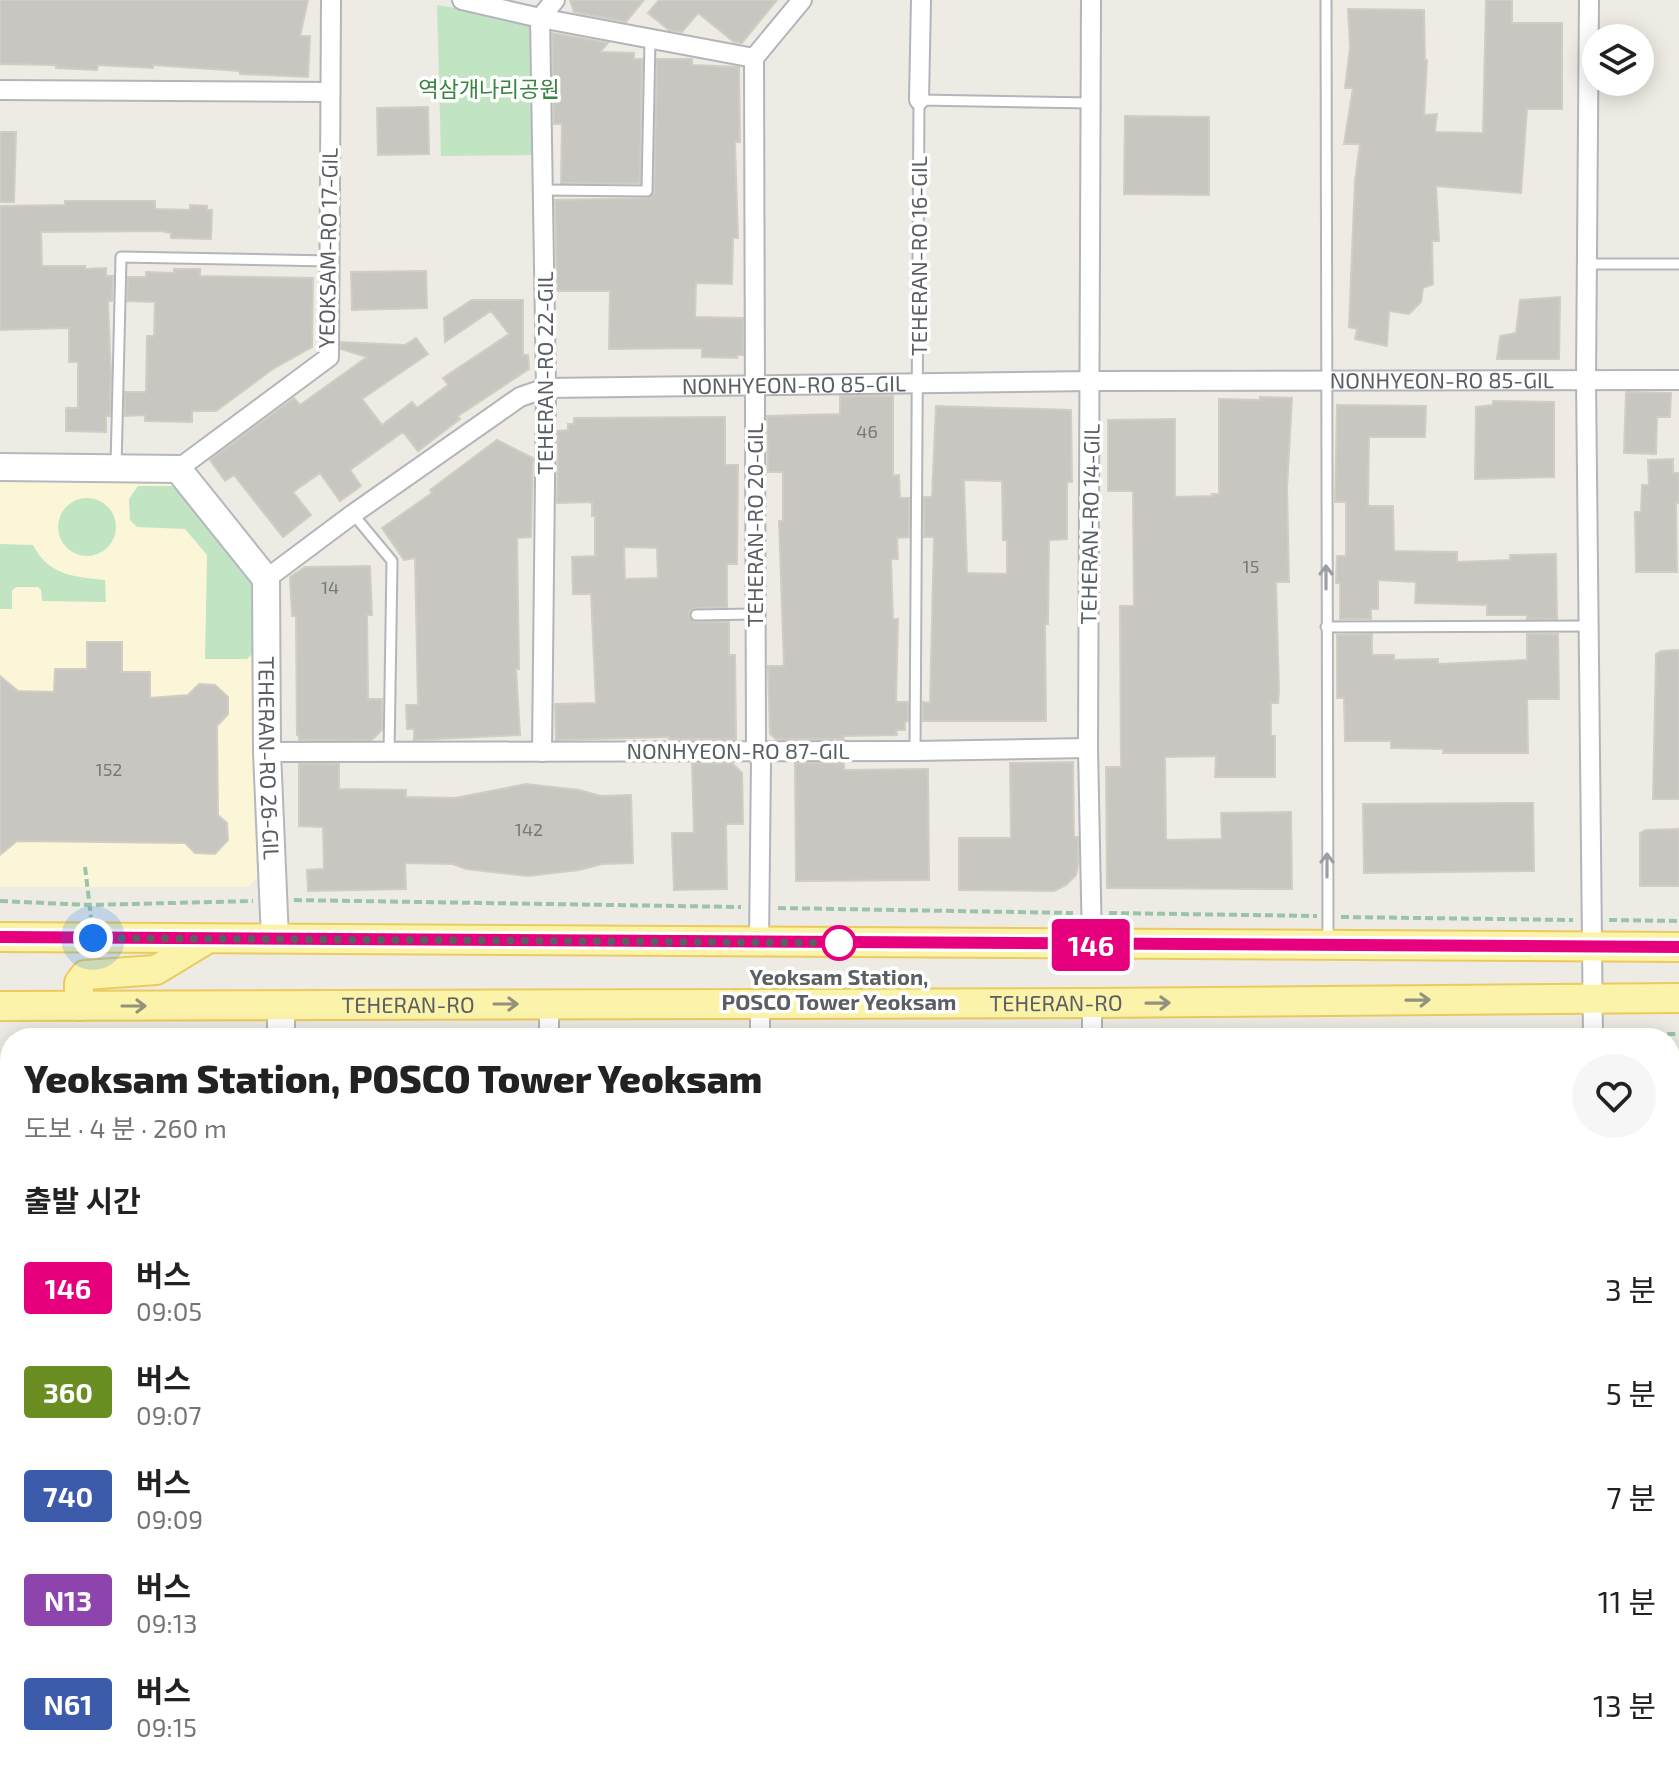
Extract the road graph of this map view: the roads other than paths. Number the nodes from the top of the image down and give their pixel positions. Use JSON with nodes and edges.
{"nodes":[{"id":1,"x":331,"y":0,"type":"edge"},
{"id":2,"x":463,"y":0,"type":"edge"},
{"id":3,"x":555,"y":0,"type":"edge"},
{"id":4,"x":802,"y":0,"type":"edge"},
{"id":5,"x":921,"y":0,"type":"edge"},
{"id":6,"x":1091,"y":0,"type":"edge"},
{"id":7,"x":1326,"y":0,"type":"edge"},
{"id":8,"x":1589,"y":0,"type":"edge"},
{"id":9,"x":540,"y":18,"type":"junction"},
{"id":10,"x":650,"y":39,"type":"junction"},
{"id":11,"x":754,"y":58,"type":"junction"},
{"id":12,"x":0,"y":90,"type":"edge"},
{"id":13,"x":330,"y":92,"type":"junction"},
{"id":14,"x":919,"y":100,"type":"junction"},
{"id":15,"x":1092,"y":103,"type":"junction"},
{"id":16,"x":544,"y":190,"type":"junction"},
{"id":17,"x":330,"y":261,"type":"junction"},
{"id":18,"x":1588,"y":264,"type":"junction"},
{"id":19,"x":1679,"y":264,"type":"edge"},
{"id":20,"x":1586,"y":379,"type":"junction"},
{"id":21,"x":1679,"y":380,"type":"edge"},
{"id":22,"x":1091,"y":381,"type":"junction"},
{"id":23,"x":919,"y":382,"type":"junction"},
{"id":24,"x":1325,"y":382,"type":"junction"},
{"id":25,"x":755,"y":383,"type":"junction"},
{"id":26,"x":546,"y":388,"type":"junction"},
{"id":27,"x":0,"y":467,"type":"edge"},
{"id":28,"x":116,"y":467,"type":"junction"},
{"id":29,"x":178,"y":469,"type":"junction"},
{"id":30,"x":353,"y":514,"type":"junction"},
{"id":31,"x":266,"y":579,"type":"junction"},
{"id":32,"x":754,"y":614,"type":"junction"},
{"id":33,"x":696,"y":615,"type":"dead end"},
{"id":34,"x":1589,"y":626,"type":"junction"},
{"id":35,"x":1326,"y":627,"type":"junction"},
{"id":36,"x":1088,"y":748,"type":"junction"},
{"id":37,"x":756,"y":751,"type":"junction"},
{"id":38,"x":915,"y":751,"type":"junction"},
{"id":39,"x":267,"y":752,"type":"junction"},
{"id":40,"x":542,"y":752,"type":"junction"},
{"id":41,"x":389,"y":753,"type":"junction"},
{"id":42,"x":1328,"y":930,"type":"junction"},
{"id":43,"x":1591,"y":933,"type":"junction"},
{"id":44,"x":0,"y":937,"type":"edge"},
{"id":45,"x":207,"y":939,"type":"junction"},
{"id":46,"x":275,"y":939,"type":"junction"},
{"id":47,"x":759,"y":943,"type":"junction"},
{"id":48,"x":1092,"y":945,"type":"junction"},
{"id":49,"x":1679,"y":947,"type":"edge"},
{"id":50,"x":1679,"y":998,"type":"edge"},
{"id":51,"x":1592,"y":999,"type":"junction"},
{"id":52,"x":760,"y":1002,"type":"junction"},
{"id":53,"x":1092,"y":1003,"type":"junction"},
{"id":54,"x":549,"y":1004,"type":"junction"},
{"id":55,"x":0,"y":1006,"type":"edge"},
{"id":56,"x":79,"y":1006,"type":"junction"},
{"id":57,"x":281,"y":1006,"type":"junction"},
{"id":58,"x":281,"y":1028,"type":"edge"},
{"id":59,"x":549,"y":1028,"type":"edge"},
{"id":60,"x":760,"y":1028,"type":"edge"},
{"id":61,"x":1092,"y":1028,"type":"edge"},
{"id":62,"x":1593,"y":1028,"type":"edge"}],
"edges":[{"from":1,"to":13,"type":"street","name":"YEOKSAM-RO 17-GIL"},
{"from":2,"to":9,"type":"street"},
{"from":3,"to":9,"type":"street"},
{"from":4,"to":11,"type":"street"},
{"from":5,"to":14,"type":"street","name":"TEHERAN-RO 16-GIL"},
{"from":6,"to":15,"type":"street","name":"TEHERAN-RO 14-GIL"},
{"from":7,"to":24,"type":"lane"},
{"from":8,"to":18,"type":"street"},
{"from":9,"to":10,"type":"street"},
{"from":9,"to":16,"type":"street","name":"TEHERAN-RO 22-GIL"},
{"from":10,"to":11,"type":"street"},
{"from":10,"to":16,"type":"lane"},
{"from":11,"to":25,"type":"street","name":"TEHERAN-RO 20-GIL"},
{"from":12,"to":13,"type":"street"},
{"from":13,"to":17,"type":"street","name":"YEOKSAM-RO 17-GIL"},
{"from":14,"to":15,"type":"lane"},
{"from":14,"to":23,"type":"lane","name":"TEHERAN-RO 16-GIL"},
{"from":15,"to":22,"type":"street","name":"TEHERAN-RO 14-GIL"},
{"from":16,"to":26,"type":"street","name":"TEHERAN-RO 22-GIL"},
{"from":17,"to":28,"type":"lane"},
{"from":17,"to":29,"type":"street","name":"YEOKSAM-RO 17-GIL"},
{"from":18,"to":19,"type":"lane"},
{"from":18,"to":20,"type":"street"},
{"from":20,"to":21,"type":"street","name":"NONHYEON-RO 85-GIL"},
{"from":20,"to":24,"type":"street","name":"NONHYEON-RO 85-GIL"},
{"from":20,"to":34,"type":"street"},
{"from":22,"to":23,"type":"street","name":"NONHYEON-RO 85-GIL"},
{"from":22,"to":24,"type":"street","name":"NONHYEON-RO 85-GIL"},
{"from":22,"to":36,"type":"street","name":"TEHERAN-RO 14-GIL"},
{"from":23,"to":25,"type":"street","name":"NONHYEON-RO 85-GIL"},
{"from":23,"to":38,"type":"lane","name":"TEHERAN-RO 16-GIL"},
{"from":35,"to":24,"type":"lane","one_way":true},
{"from":25,"to":26,"type":"street","name":"NONHYEON-RO 85-GIL"},
{"from":25,"to":32,"type":"street","name":"TEHERAN-RO 20-GIL"},
{"from":26,"to":30,"type":"street","name":"NONHYEON-RO 85-GIL"},
{"from":26,"to":40,"type":"street","name":"TEHERAN-RO 22-GIL"},
{"from":27,"to":28,"type":"street"},
{"from":28,"to":29,"type":"street"},
{"from":29,"to":31,"type":"street"},
{"from":30,"to":31,"type":"street","name":"NONHYEON-RO 85-GIL"},
{"from":30,"to":41,"type":"lane"},
{"from":31,"to":39,"type":"street","name":"TEHERAN-RO 26-GIL"},
{"from":32,"to":33,"type":"lane"},
{"from":32,"to":37,"type":"street","name":"TEHERAN-RO 20-GIL"},
{"from":34,"to":35,"type":"lane"},
{"from":34,"to":43,"type":"street"},
{"from":42,"to":35,"type":"lane","one_way":true},
{"from":36,"to":38,"type":"street","name":"NONHYEON-RO 87-GIL"},
{"from":36,"to":48,"type":"street","name":"TEHERAN-RO 14-GIL"},
{"from":37,"to":38,"type":"street","name":"NONHYEON-RO 87-GIL"},
{"from":37,"to":40,"type":"street","name":"NONHYEON-RO 87-GIL"},
{"from":37,"to":47,"type":"street","name":"TEHERAN-RO 20-GIL"},
{"from":39,"to":41,"type":"street","name":"NONHYEON-RO 87-GIL"},
{"from":39,"to":46,"type":"street","name":"TEHERAN-RO 26-GIL"},
{"from":40,"to":41,"type":"street","name":"NONHYEON-RO 87-GIL"},
{"from":42,"to":43,"type":"main road"},
{"from":42,"to":48,"type":"main road"},
{"from":43,"to":49,"type":"main road"},
{"from":43,"to":51,"type":"street"},
{"from":44,"to":45,"type":"main road"},
{"from":45,"to":46,"type":"main road"},
{"from":45,"to":56,"type":"main road"},
{"from":46,"to":47,"type":"main road"},
{"from":47,"to":48,"type":"main road"},
{"from":50,"to":51,"type":"main road","name":"TEHERAN-RO"},
{"from":53,"to":51,"type":"main road","name":"TEHERAN-RO","one_way":true},
{"from":51,"to":62,"type":"street"},
{"from":52,"to":53,"type":"main road","name":"TEHERAN-RO"},
{"from":52,"to":54,"type":"main road","name":"TEHERAN-RO"},
{"from":52,"to":60,"type":"street"},
{"from":53,"to":61,"type":"street"},
{"from":57,"to":54,"type":"main road","name":"TEHERAN-RO","one_way":true},
{"from":54,"to":59,"type":"street"},
{"from":55,"to":56,"type":"main road","name":"TEHERAN-RO"},
{"from":56,"to":57,"type":"main road","name":"TEHERAN-RO","one_way":true},
{"from":57,"to":58,"type":"street"}]}
